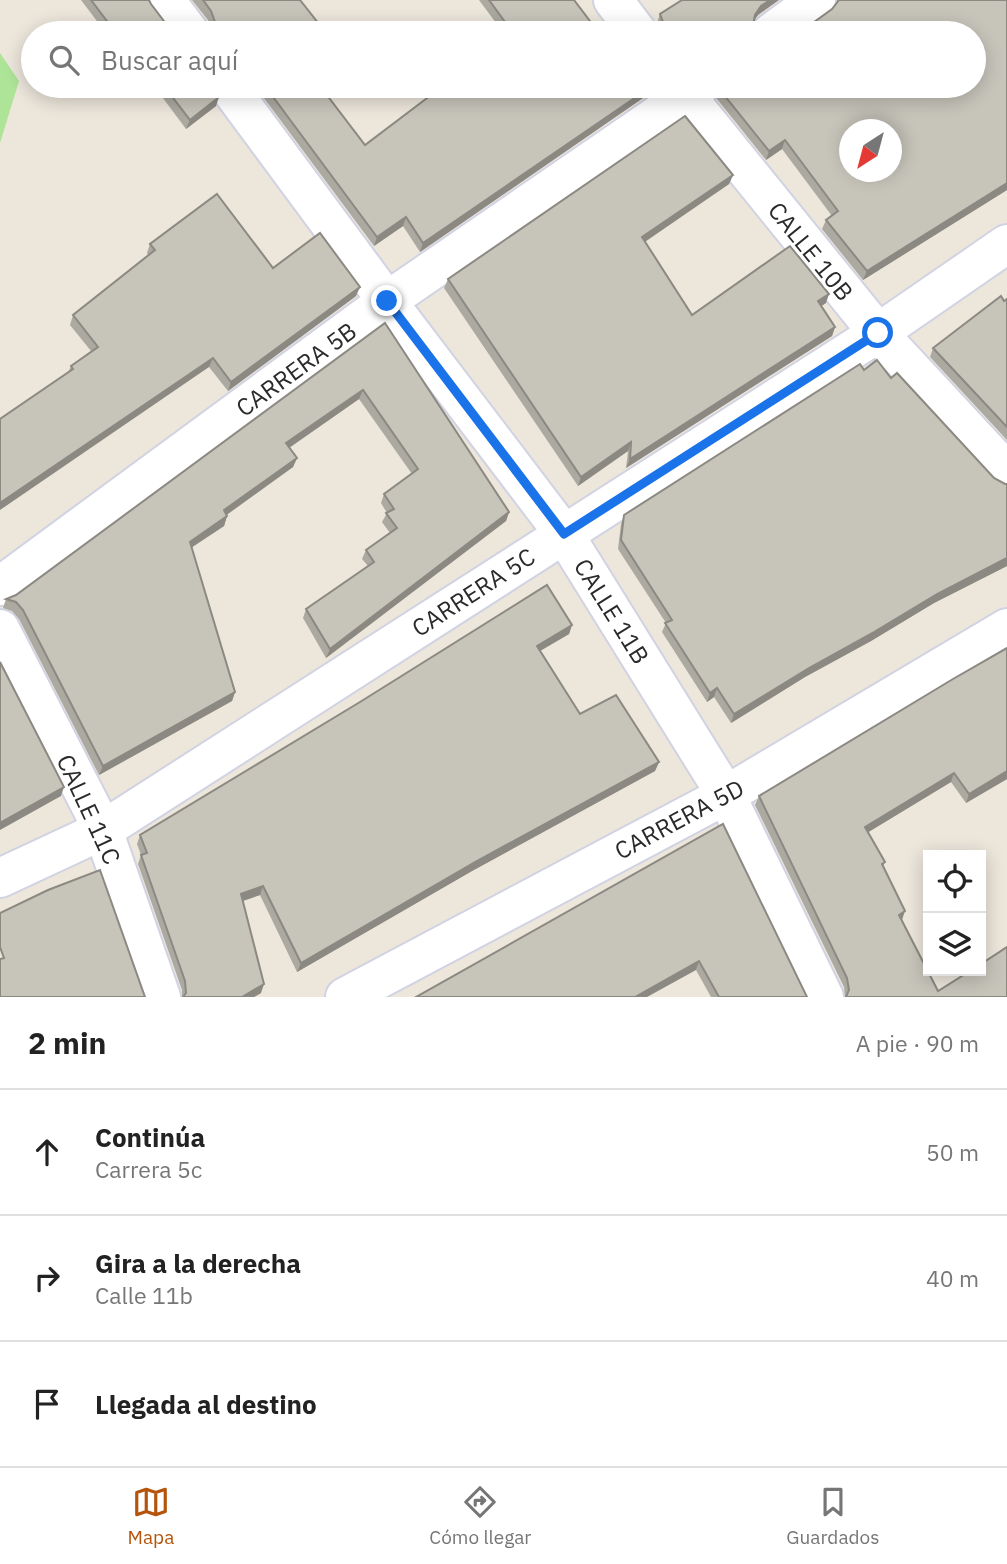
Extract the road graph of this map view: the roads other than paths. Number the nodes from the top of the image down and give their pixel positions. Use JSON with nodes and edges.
{"nodes":[{"id":1,"x":165,"y":0,"type":"edge"},
{"id":2,"x":613,"y":0,"type":"edge"},
{"id":3,"x":816,"y":0,"type":"edge"},
{"id":4,"x":181,"y":21,"type":"edge"},
{"id":5,"x":629,"y":21,"type":"edge"},
{"id":6,"x":787,"y":21,"type":"edge"},
{"id":7,"x":237,"y":98,"type":"edge"},
{"id":8,"x":675,"y":98,"type":"edge"},
{"id":9,"x":695,"y":98,"type":"edge"},
{"id":10,"x":1007,"y":244,"type":"edge"},
{"id":11,"x":387,"y":301,"type":"junction"},
{"id":12,"x":878,"y":333,"type":"junction"},
{"id":13,"x":1007,"y":472,"type":"edge"},
{"id":14,"x":564,"y":534,"type":"junction"},
{"id":15,"x":0,"y":586,"type":"edge"},
{"id":16,"x":1007,"y":628,"type":"edge"},
{"id":17,"x":0,"y":629,"type":"edge"},
{"id":18,"x":726,"y":795,"type":"junction"},
{"id":19,"x":103,"y":830,"type":"junction"},
{"id":20,"x":0,"y":878,"type":"edge"},
{"id":21,"x":161,"y":997,"type":"edge"},
{"id":22,"x":345,"y":997,"type":"edge"},
{"id":23,"x":824,"y":997,"type":"edge"}],
"edges":[{"from":1,"to":4,"type":"street"},
{"from":2,"to":5,"type":"street"},
{"from":3,"to":6,"type":"street"},
{"from":7,"to":11,"type":"street","name":"CALLE 11B"},
{"from":8,"to":11,"type":"street","name":"CARRERA 5B"},
{"from":9,"to":12,"type":"street","name":"CALLE 10B"},
{"from":10,"to":12,"type":"street","name":"CARRERA 5C"},
{"from":11,"to":14,"type":"street","name":"CALLE 11B"},
{"from":11,"to":15,"type":"street","name":"CARRERA 5B"},
{"from":12,"to":13,"type":"street","name":"CALLE 10B"},
{"from":12,"to":14,"type":"street","name":"CARRERA 5C"},
{"from":14,"to":18,"type":"street","name":"CALLE 11B"},
{"from":14,"to":19,"type":"street","name":"CARRERA 5C"},
{"from":16,"to":18,"type":"street","name":"CARRERA 5D"},
{"from":17,"to":19,"type":"street","name":"CALLE 11C"},
{"from":18,"to":22,"type":"street","name":"CARRERA 5D"},
{"from":18,"to":23,"type":"street","name":"CALLE 11B"},
{"from":19,"to":20,"type":"street","name":"CARRERA 5C"},
{"from":19,"to":21,"type":"street","name":"CALLE 11C"}]}
